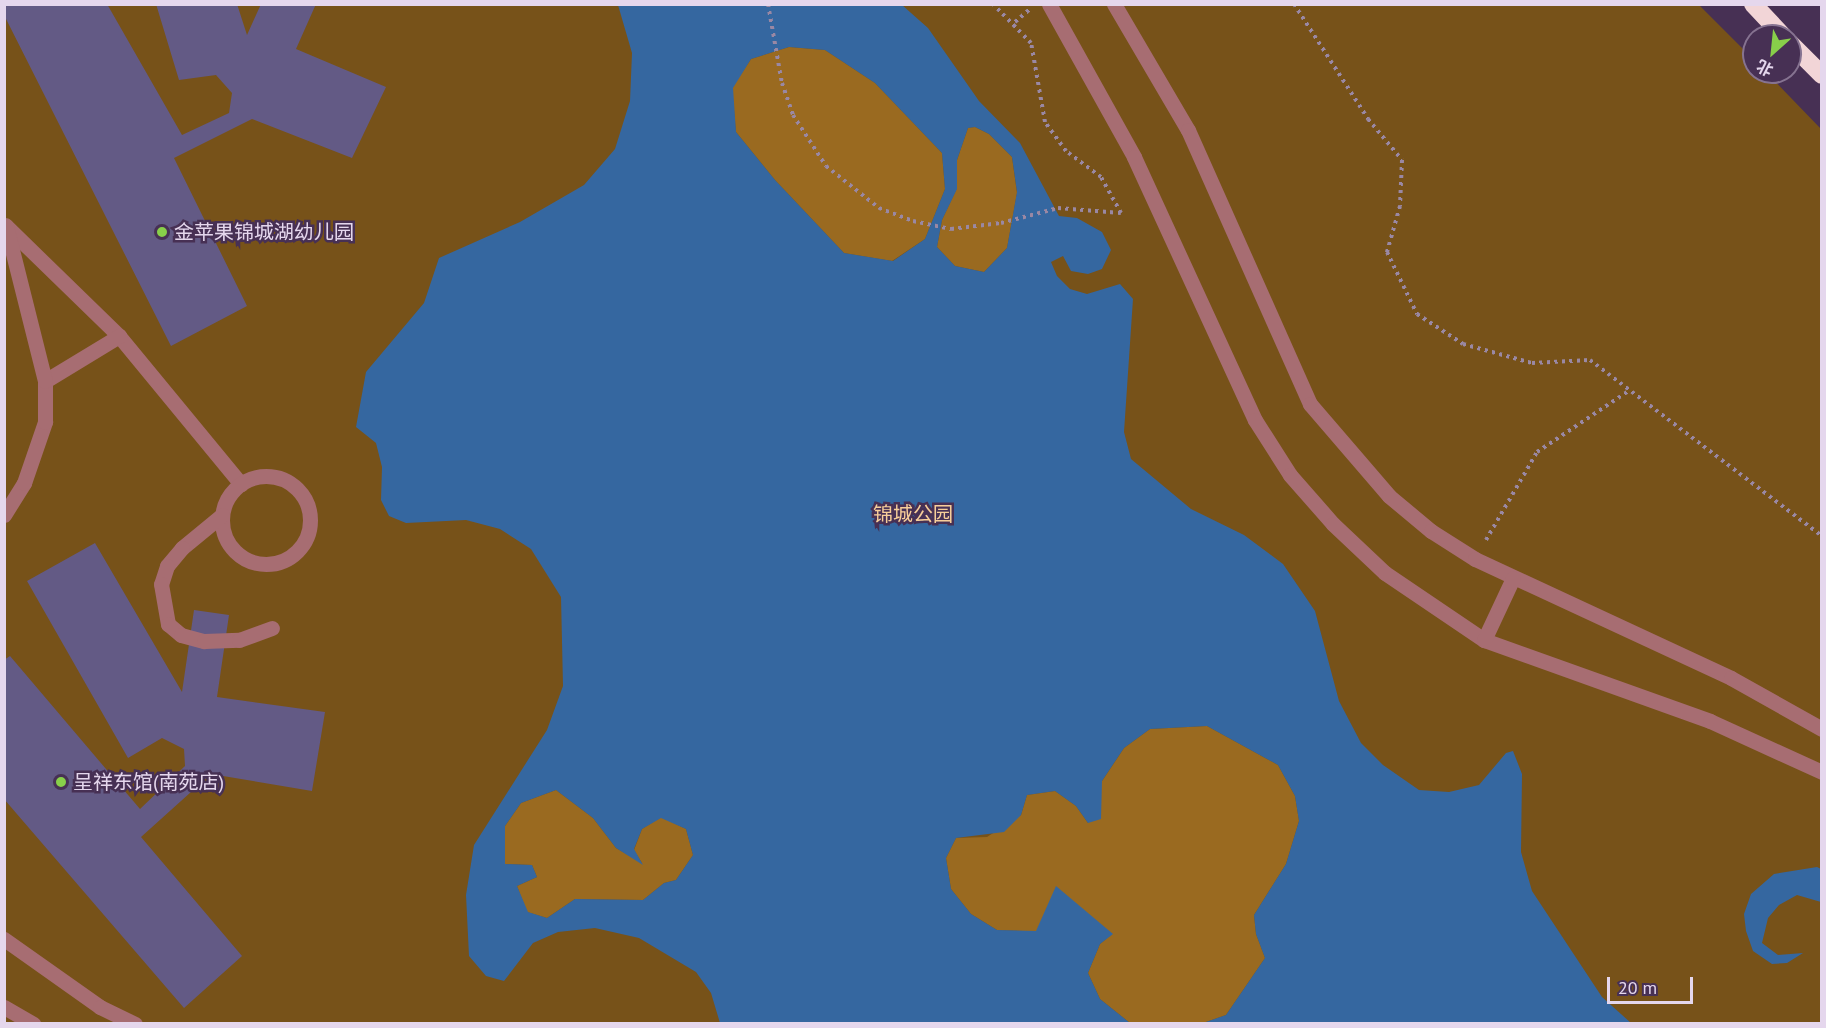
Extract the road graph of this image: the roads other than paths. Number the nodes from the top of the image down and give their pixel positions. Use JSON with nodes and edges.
{"nodes":[{"id":1,"x":1114,"y":4,"type":"edge"},
{"id":2,"x":1752,"y":4,"type":"edge"},
{"id":3,"x":1054,"y":6,"type":"edge"},
{"id":4,"x":1771,"y":24,"type":"edge"},
{"id":5,"x":1802,"y":55,"type":"edge"},
{"id":6,"x":1821,"y":75,"type":"edge"},
{"id":7,"x":5,"y":224,"type":"edge"},
{"id":8,"x":119,"y":336,"type":"junction"},
{"id":9,"x":45,"y":381,"type":"junction"},
{"id":10,"x":241,"y":484,"type":"junction"},
{"id":11,"x":4,"y":515,"type":"edge"},
{"id":12,"x":222,"y":515,"type":"junction"},
{"id":13,"x":1513,"y":579,"type":"junction"},
{"id":14,"x":272,"y":628,"type":"dead end"},
{"id":15,"x":1484,"y":640,"type":"junction"},
{"id":16,"x":1821,"y":729,"type":"edge"},
{"id":17,"x":1821,"y":772,"type":"edge"},
{"id":18,"x":4,"y":939,"type":"edge"},
{"id":19,"x":4,"y":1007,"type":"edge"},
{"id":20,"x":33,"y":1023,"type":"edge"},
{"id":21,"x":135,"y":1023,"type":"edge"}],
"edges":[{"from":1,"to":13,"type":"lane"},
{"from":2,"to":4,"type":"highway"},
{"from":3,"to":15,"type":"lane"},
{"from":5,"to":6,"type":"highway"},
{"from":7,"to":8,"type":"lane"},
{"from":7,"to":9,"type":"lane"},
{"from":8,"to":9,"type":"lane"},
{"from":8,"to":10,"type":"lane"},
{"from":9,"to":11,"type":"lane"},
{"from":10,"to":12,"type":"lane"},
{"from":10,"to":12,"type":"lane"},
{"from":12,"to":14,"type":"lane"},
{"from":13,"to":15,"type":"lane"},
{"from":13,"to":16,"type":"lane"},
{"from":15,"to":17,"type":"lane"},
{"from":18,"to":21,"type":"lane"},
{"from":19,"to":20,"type":"lane"}]}
